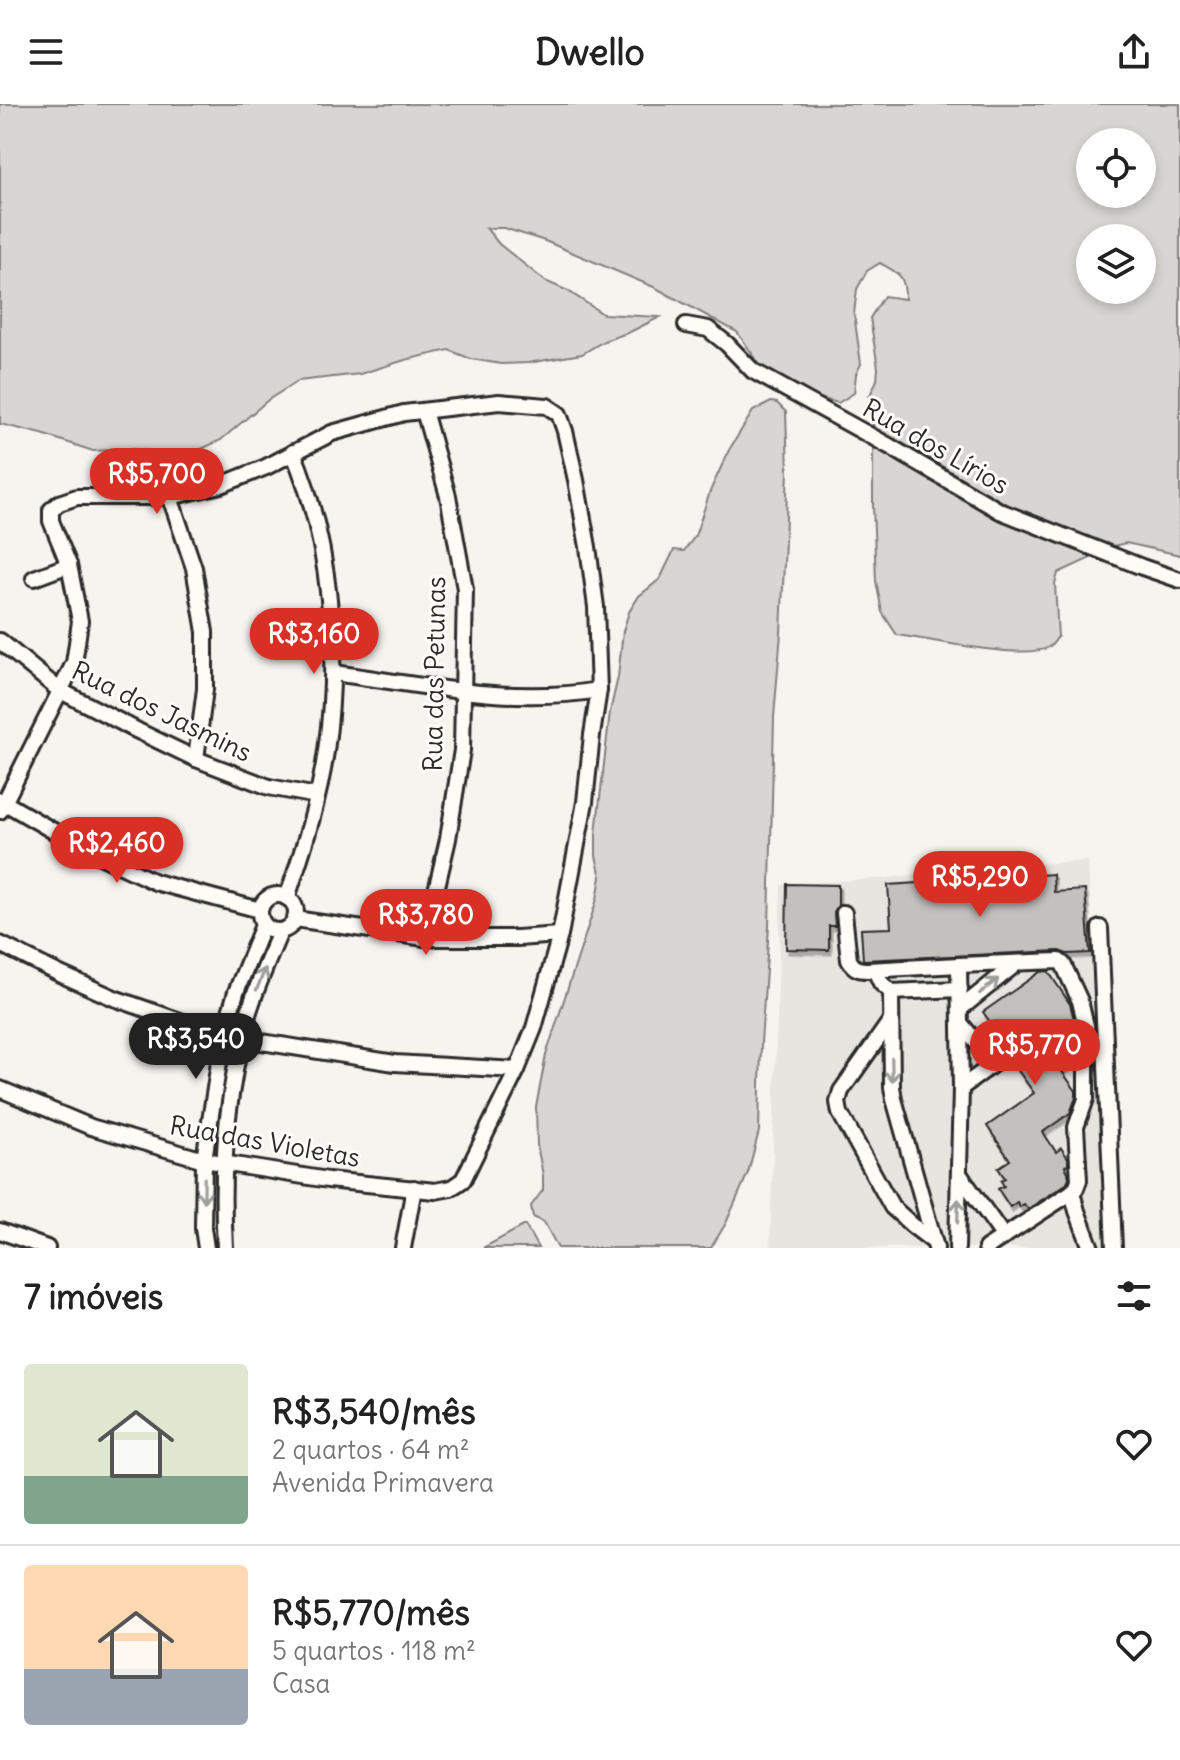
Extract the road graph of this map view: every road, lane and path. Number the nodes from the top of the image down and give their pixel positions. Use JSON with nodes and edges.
{"nodes":[{"id":1,"x":686,"y":325,"type":"dead end"},
{"id":2,"x":424,"y":411,"type":"junction"},
{"id":3,"x":293,"y":452,"type":"junction"},
{"id":4,"x":170,"y":497,"type":"junction"},
{"id":5,"x":69,"y":565,"type":"junction"},
{"id":6,"x":34,"y":578,"type":"dead end"},
{"id":7,"x":1180,"y":580,"type":"edge"},
{"id":8,"x":0,"y":641,"type":"edge"},
{"id":9,"x":334,"y":673,"type":"junction"},
{"id":10,"x":59,"y":690,"type":"junction"},
{"id":11,"x":599,"y":690,"type":"junction"},
{"id":12,"x":462,"y":692,"type":"junction"},
{"id":13,"x":196,"y":759,"type":"junction"},
{"id":14,"x":317,"y":796,"type":"junction"},
{"id":15,"x":1,"y":804,"type":"edge"},
{"id":16,"x":287,"y":898,"type":"junction"},
{"id":17,"x":260,"y":910,"type":"junction"},
{"id":18,"x":844,"y":913,"type":"dead end"},
{"id":19,"x":295,"y":919,"type":"junction"},
{"id":20,"x":263,"y":925,"type":"junction"},
{"id":21,"x":1100,"y":928,"type":"dead end"},
{"id":22,"x":280,"y":932,"type":"junction"},
{"id":23,"x":560,"y":935,"type":"junction"},
{"id":24,"x":425,"y":938,"type":"junction"},
{"id":25,"x":0,"y":944,"type":"edge"},
{"id":26,"x":1017,"y":963,"type":"junction"},
{"id":27,"x":959,"y":965,"type":"junction"},
{"id":28,"x":875,"y":970,"type":"junction"},
{"id":29,"x":960,"y":989,"type":"junction"},
{"id":30,"x":891,"y":992,"type":"junction"},
{"id":31,"x":960,"y":1016,"type":"junction"},
{"id":32,"x":891,"y":1020,"type":"junction"},
{"id":33,"x":223,"y":1036,"type":"junction"},
{"id":34,"x":241,"y":1040,"type":"junction"},
{"id":35,"x":517,"y":1070,"type":"junction"},
{"id":36,"x":961,"y":1088,"type":"junction"},
{"id":37,"x":0,"y":1089,"type":"edge"},
{"id":38,"x":204,"y":1160,"type":"junction"},
{"id":39,"x":224,"y":1162,"type":"junction"},
{"id":40,"x":960,"y":1175,"type":"junction"},
{"id":41,"x":414,"y":1188,"type":"junction"},
{"id":42,"x":1072,"y":1192,"type":"junction"},
{"id":43,"x":0,"y":1231,"type":"edge"},
{"id":44,"x":1004,"y":1237,"type":"junction"},
{"id":45,"x":935,"y":1245,"type":"edge"},
{"id":46,"x":47,"y":1248,"type":"edge"},
{"id":47,"x":206,"y":1248,"type":"edge"},
{"id":48,"x":225,"y":1248,"type":"edge"},
{"id":49,"x":403,"y":1248,"type":"edge"},
{"id":50,"x":957,"y":1248,"type":"edge"},
{"id":51,"x":986,"y":1248,"type":"edge"},
{"id":52,"x":1091,"y":1248,"type":"edge"},
{"id":53,"x":1114,"y":1248,"type":"edge"}],
"edges":[{"from":1,"to":7,"type":"street","name":"Rua dos Lírios"},
{"from":2,"to":3,"type":"street"},
{"from":2,"to":11,"type":"street"},
{"from":2,"to":12,"type":"street","name":"Rua das Petunas"},
{"from":3,"to":4,"type":"street"},
{"from":3,"to":9,"type":"street"},
{"from":4,"to":5,"type":"street"},
{"from":4,"to":13,"type":"street"},
{"from":5,"to":6,"type":"street"},
{"from":5,"to":10,"type":"street"},
{"from":8,"to":10,"type":"street","name":"Rua dos Jasmins"},
{"from":9,"to":12,"type":"street"},
{"from":9,"to":14,"type":"street"},
{"from":10,"to":13,"type":"street","name":"Rua dos Jasmins"},
{"from":10,"to":15,"type":"street"},
{"from":11,"to":12,"type":"street"},
{"from":11,"to":23,"type":"street"},
{"from":12,"to":24,"type":"street","name":"Rua das Petunas"},
{"from":13,"to":14,"type":"street","name":"Rua dos Jasmins"},
{"from":14,"to":16,"type":"street"},
{"from":15,"to":17,"type":"street"},
{"from":16,"to":17,"type":"street"},
{"from":16,"to":19,"type":"street"},
{"from":17,"to":20,"type":"street"},
{"from":18,"to":28,"type":"street"},
{"from":19,"to":22,"type":"street"},
{"from":19,"to":24,"type":"street"},
{"from":20,"to":22,"type":"street"},
{"from":20,"to":33,"type":"street"},
{"from":21,"to":53,"type":"street"},
{"from":34,"to":22,"type":"street","one_way":true},
{"from":23,"to":24,"type":"street"},
{"from":23,"to":35,"type":"street"},
{"from":25,"to":33,"type":"street"},
{"from":26,"to":27,"type":"street"},
{"from":31,"to":26,"type":"street","one_way":true},
{"from":26,"to":42,"type":"street"},
{"from":27,"to":28,"type":"street"},
{"from":27,"to":29,"type":"street"},
{"from":28,"to":30,"type":"street"},
{"from":29,"to":30,"type":"street"},
{"from":29,"to":31,"type":"street"},
{"from":30,"to":32,"type":"street"},
{"from":31,"to":36,"type":"street"},
{"from":31,"to":36,"type":"street"},
{"from":32,"to":45,"type":"street","one_way":true},
{"from":32,"to":45,"type":"street"},
{"from":33,"to":34,"type":"street"},
{"from":33,"to":38,"type":"street"},
{"from":34,"to":35,"type":"street"},
{"from":34,"to":39,"type":"street"},
{"from":35,"to":41,"type":"street","name":"Rua das Violetas"},
{"from":36,"to":40,"type":"street"},
{"from":37,"to":38,"type":"street","name":"Rua das Violetas"},
{"from":38,"to":39,"type":"street","name":"Rua das Violetas"},
{"from":38,"to":47,"type":"street","one_way":true},
{"from":39,"to":41,"type":"street","name":"Rua das Violetas"},
{"from":39,"to":48,"type":"street"},
{"from":40,"to":44,"type":"street"},
{"from":50,"to":40,"type":"street","one_way":true},
{"from":41,"to":49,"type":"street"},
{"from":42,"to":44,"type":"street"},
{"from":42,"to":52,"type":"street"},
{"from":43,"to":46,"type":"street"},
{"from":44,"to":51,"type":"street"}]}
